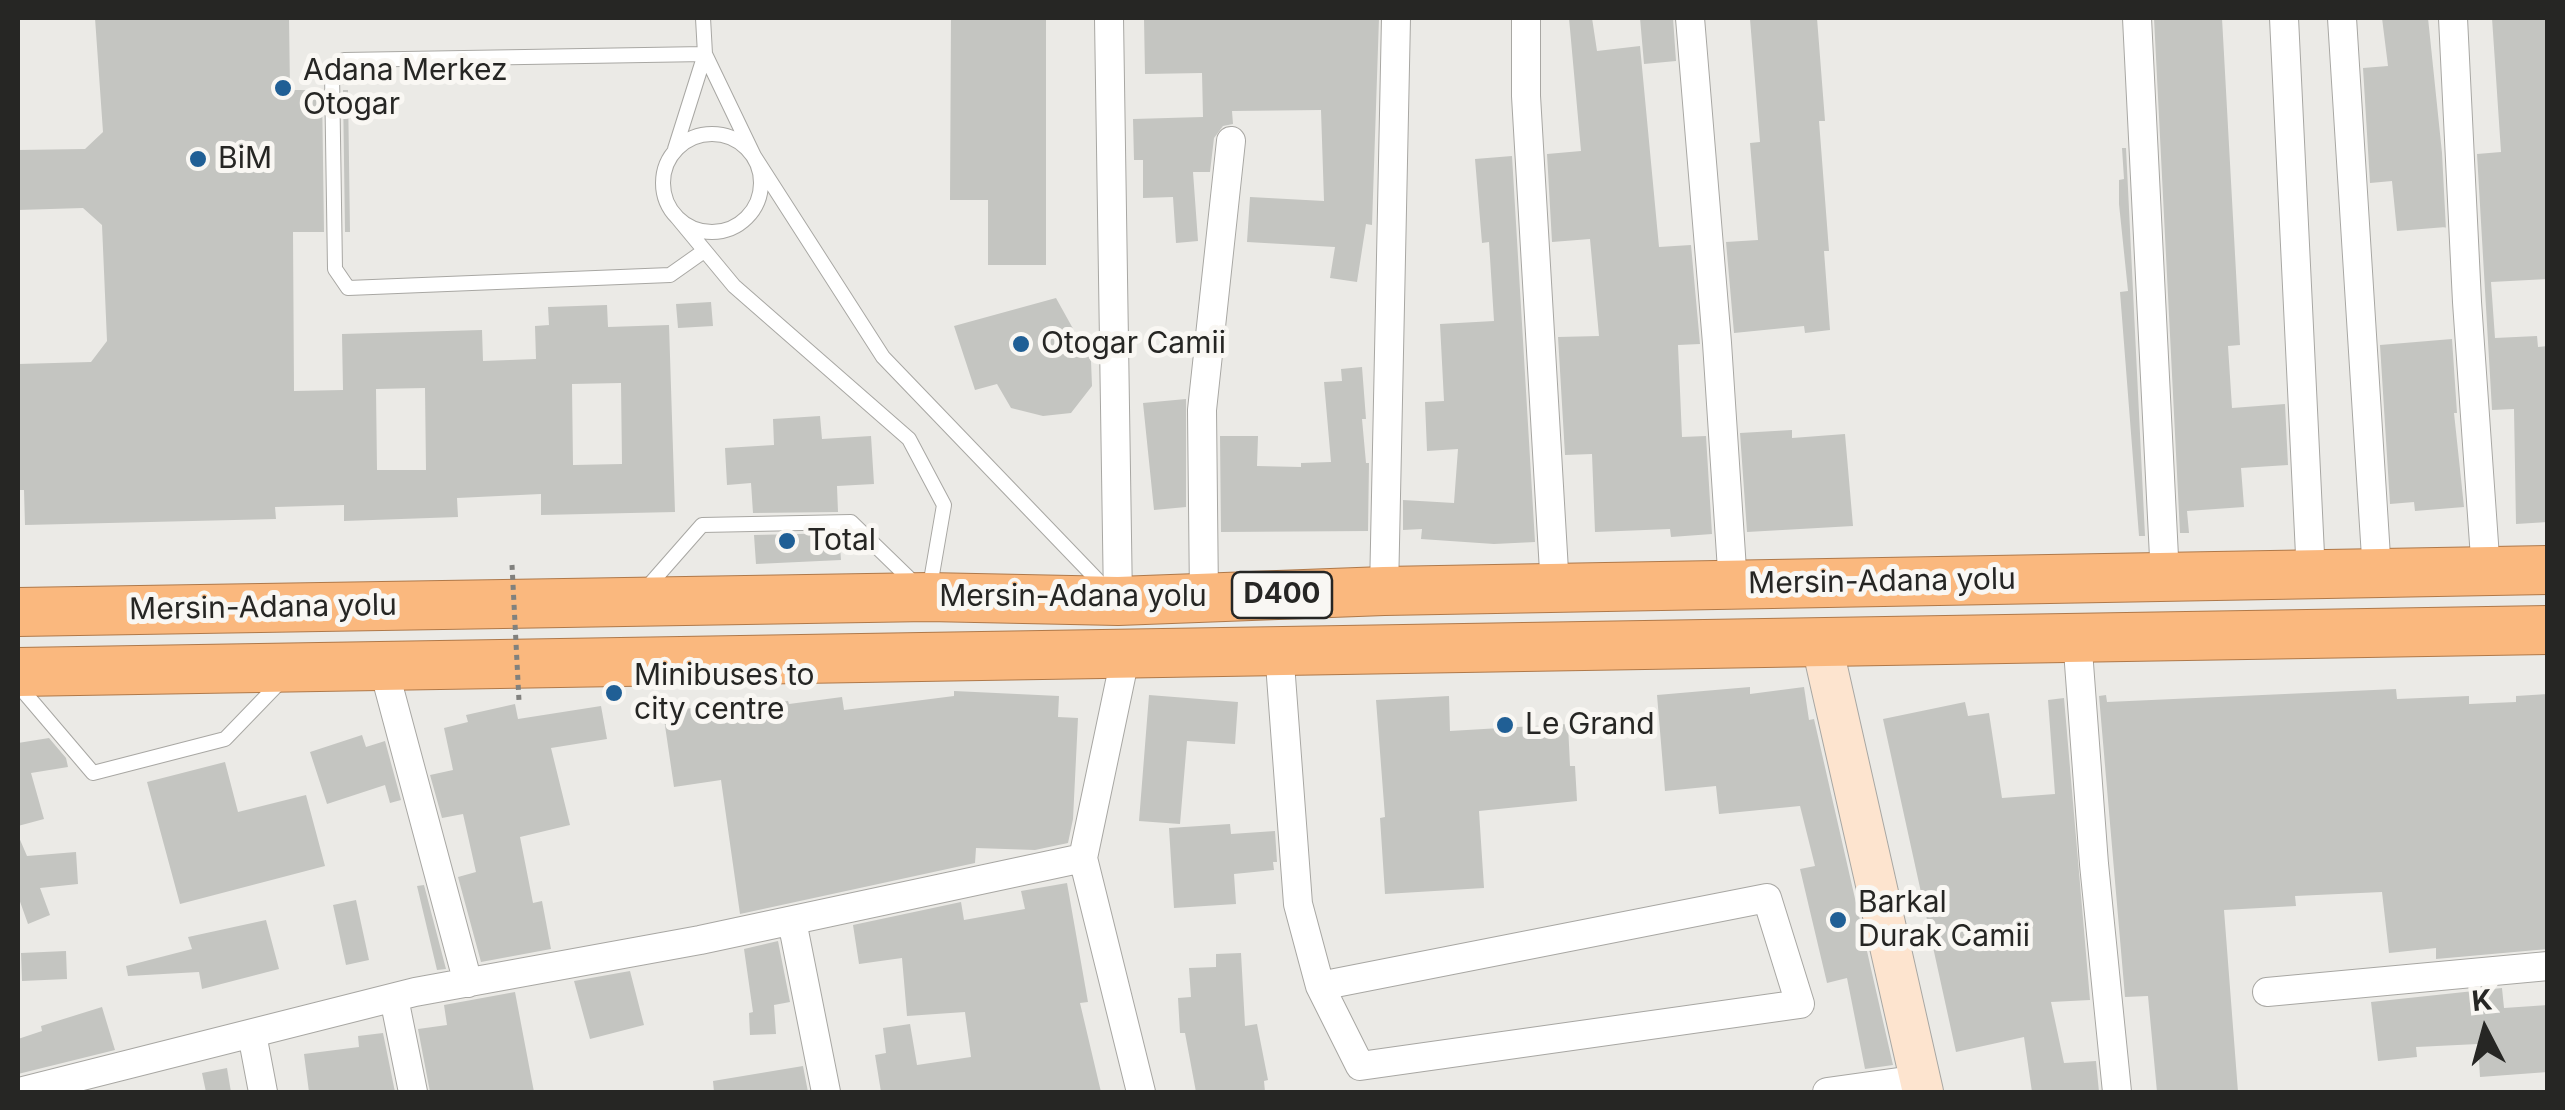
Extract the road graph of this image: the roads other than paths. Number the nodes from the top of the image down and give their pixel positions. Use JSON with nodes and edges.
{"nodes":[{"id":1,"x":703,"y":18,"type":"edge"},
{"id":2,"x":1109,"y":18,"type":"edge"},
{"id":3,"x":1396,"y":18,"type":"edge"},
{"id":4,"x":1526,"y":18,"type":"edge"},
{"id":5,"x":1690,"y":18,"type":"edge"},
{"id":6,"x":2137,"y":18,"type":"edge"},
{"id":7,"x":2284,"y":18,"type":"edge"},
{"id":8,"x":2342,"y":18,"type":"edge"},
{"id":9,"x":2453,"y":18,"type":"edge"},
{"id":10,"x":704,"y":54,"type":"junction"},
{"id":11,"x":1232,"y":141,"type":"dead end"},
{"id":12,"x":675,"y":150,"type":"junction"},
{"id":13,"x":754,"y":156,"type":"junction"},
{"id":14,"x":670,"y":210,"type":"junction"},
{"id":15,"x":704,"y":250,"type":"junction"},
{"id":16,"x":2548,"y":570,"type":"edge"},
{"id":17,"x":2486,"y":572,"type":"junction"},
{"id":18,"x":2311,"y":574,"type":"junction"},
{"id":19,"x":2377,"y":574,"type":"junction"},
{"id":20,"x":2165,"y":577,"type":"junction"},
{"id":21,"x":1733,"y":585,"type":"junction"},
{"id":22,"x":1555,"y":588,"type":"junction"},
{"id":23,"x":1384,"y":591,"type":"junction"},
{"id":24,"x":928,"y":597,"type":"junction"},
{"id":25,"x":1204,"y":598,"type":"junction"},
{"id":26,"x":1118,"y":601,"type":"junction"},
{"id":27,"x":634,"y":603,"type":"junction"},
{"id":28,"x":18,"y":612,"type":"edge"},
{"id":29,"x":2548,"y":630,"type":"edge"},
{"id":30,"x":2076,"y":637,"type":"junction"},
{"id":31,"x":1821,"y":641,"type":"junction"},
{"id":32,"x":1278,"y":650,"type":"junction"},
{"id":33,"x":1126,"y":653,"type":"junction"},
{"id":34,"x":384,"y":666,"type":"junction"},
{"id":35,"x":294,"y":667,"type":"junction"},
{"id":36,"x":18,"y":672,"type":"edge"},
{"id":37,"x":18,"y":685,"type":"edge"},
{"id":38,"x":1083,"y":858,"type":"junction"},
{"id":39,"x":792,"y":920,"type":"junction"},
{"id":40,"x":2548,"y":966,"type":"edge"},
{"id":41,"x":468,"y":983,"type":"junction"},
{"id":42,"x":1320,"y":986,"type":"junction"},
{"id":43,"x":2267,"y":992,"type":"dead end"},
{"id":44,"x":394,"y":998,"type":"junction"},
{"id":45,"x":252,"y":1034,"type":"junction"},
{"id":46,"x":90,"y":1084,"type":"edge"},
{"id":47,"x":1922,"y":1086,"type":"edge"},
{"id":48,"x":19,"y":1092,"type":"edge"},
{"id":49,"x":262,"y":1092,"type":"edge"},
{"id":50,"x":413,"y":1092,"type":"edge"},
{"id":51,"x":826,"y":1092,"type":"edge"},
{"id":52,"x":1141,"y":1092,"type":"edge"},
{"id":53,"x":1828,"y":1092,"type":"edge"},
{"id":54,"x":2118,"y":1092,"type":"edge"}],
"edges":[{"from":1,"to":10,"type":"lane"},
{"from":2,"to":26,"type":"street"},
{"from":3,"to":23,"type":"street"},
{"from":4,"to":22,"type":"street"},
{"from":5,"to":21,"type":"street"},
{"from":6,"to":20,"type":"street"},
{"from":7,"to":18,"type":"street"},
{"from":8,"to":19,"type":"street"},
{"from":9,"to":17,"type":"street"},
{"from":10,"to":12,"type":"lane"},
{"from":10,"to":13,"type":"lane"},
{"from":10,"to":15,"type":"lane"},
{"from":11,"to":25,"type":"street"},
{"from":12,"to":13,"type":"lane"},
{"from":12,"to":14,"type":"lane"},
{"from":13,"to":14,"type":"lane"},
{"from":13,"to":26,"type":"lane"},
{"from":14,"to":15,"type":"lane"},
{"from":15,"to":24,"type":"lane"},
{"from":16,"to":17,"type":"highway","name":"Mersin-Adana yolu","number":"D400"},
{"from":17,"to":19,"type":"highway","name":"Mersin-Adana yolu","number":"D400"},
{"from":18,"to":19,"type":"highway","name":"Mersin-Adana yolu","number":"D400"},
{"from":18,"to":20,"type":"highway","name":"Mersin-Adana yolu","number":"D400"},
{"from":20,"to":21,"type":"highway","name":"Mersin-Adana yolu","number":"D400"},
{"from":21,"to":22,"type":"highway","name":"Mersin-Adana yolu","number":"D400"},
{"from":22,"to":23,"type":"highway","name":"Mersin-Adana yolu","number":"D400"},
{"from":23,"to":25,"type":"highway","name":"Mersin-Adana yolu","number":"D400"},
{"from":24,"to":26,"type":"highway","name":"Mersin-Adana yolu","number":"D400"},
{"from":24,"to":27,"type":"highway","name":"Mersin-Adana yolu","number":"D400"},
{"from":24,"to":27,"type":"lane"},
{"from":25,"to":26,"type":"highway","name":"Mersin-Adana yolu","number":"D400"},
{"from":27,"to":28,"type":"highway","name":"Mersin-Adana yolu","number":"D400"},
{"from":29,"to":30,"type":"highway","name":"Mersin-Adana yolu","number":"D400"},
{"from":30,"to":31,"type":"highway","name":"Mersin-Adana yolu","number":"D400"},
{"from":30,"to":54,"type":"street"},
{"from":31,"to":32,"type":"highway","name":"Mersin-Adana yolu","number":"D400"},
{"from":31,"to":47,"type":"main road"},
{"from":32,"to":33,"type":"highway","name":"Mersin-Adana yolu","number":"D400"},
{"from":32,"to":42,"type":"street"},
{"from":33,"to":34,"type":"highway","name":"Mersin-Adana yolu","number":"D400"},
{"from":33,"to":38,"type":"street"},
{"from":34,"to":35,"type":"highway","name":"Mersin-Adana yolu","number":"D400"},
{"from":34,"to":41,"type":"street"},
{"from":35,"to":36,"type":"highway","name":"Mersin-Adana yolu","number":"D400"},
{"from":35,"to":37,"type":"lane"},
{"from":38,"to":39,"type":"street"},
{"from":38,"to":52,"type":"street"},
{"from":39,"to":41,"type":"street"},
{"from":39,"to":51,"type":"street"},
{"from":40,"to":43,"type":"street"},
{"from":41,"to":44,"type":"street"},
{"from":42,"to":42,"type":"street"},
{"from":44,"to":45,"type":"street"},
{"from":44,"to":50,"type":"street"},
{"from":45,"to":46,"type":"street"},
{"from":45,"to":49,"type":"street"},
{"from":46,"to":48,"type":"street"},
{"from":47,"to":53,"type":"street"}]}
